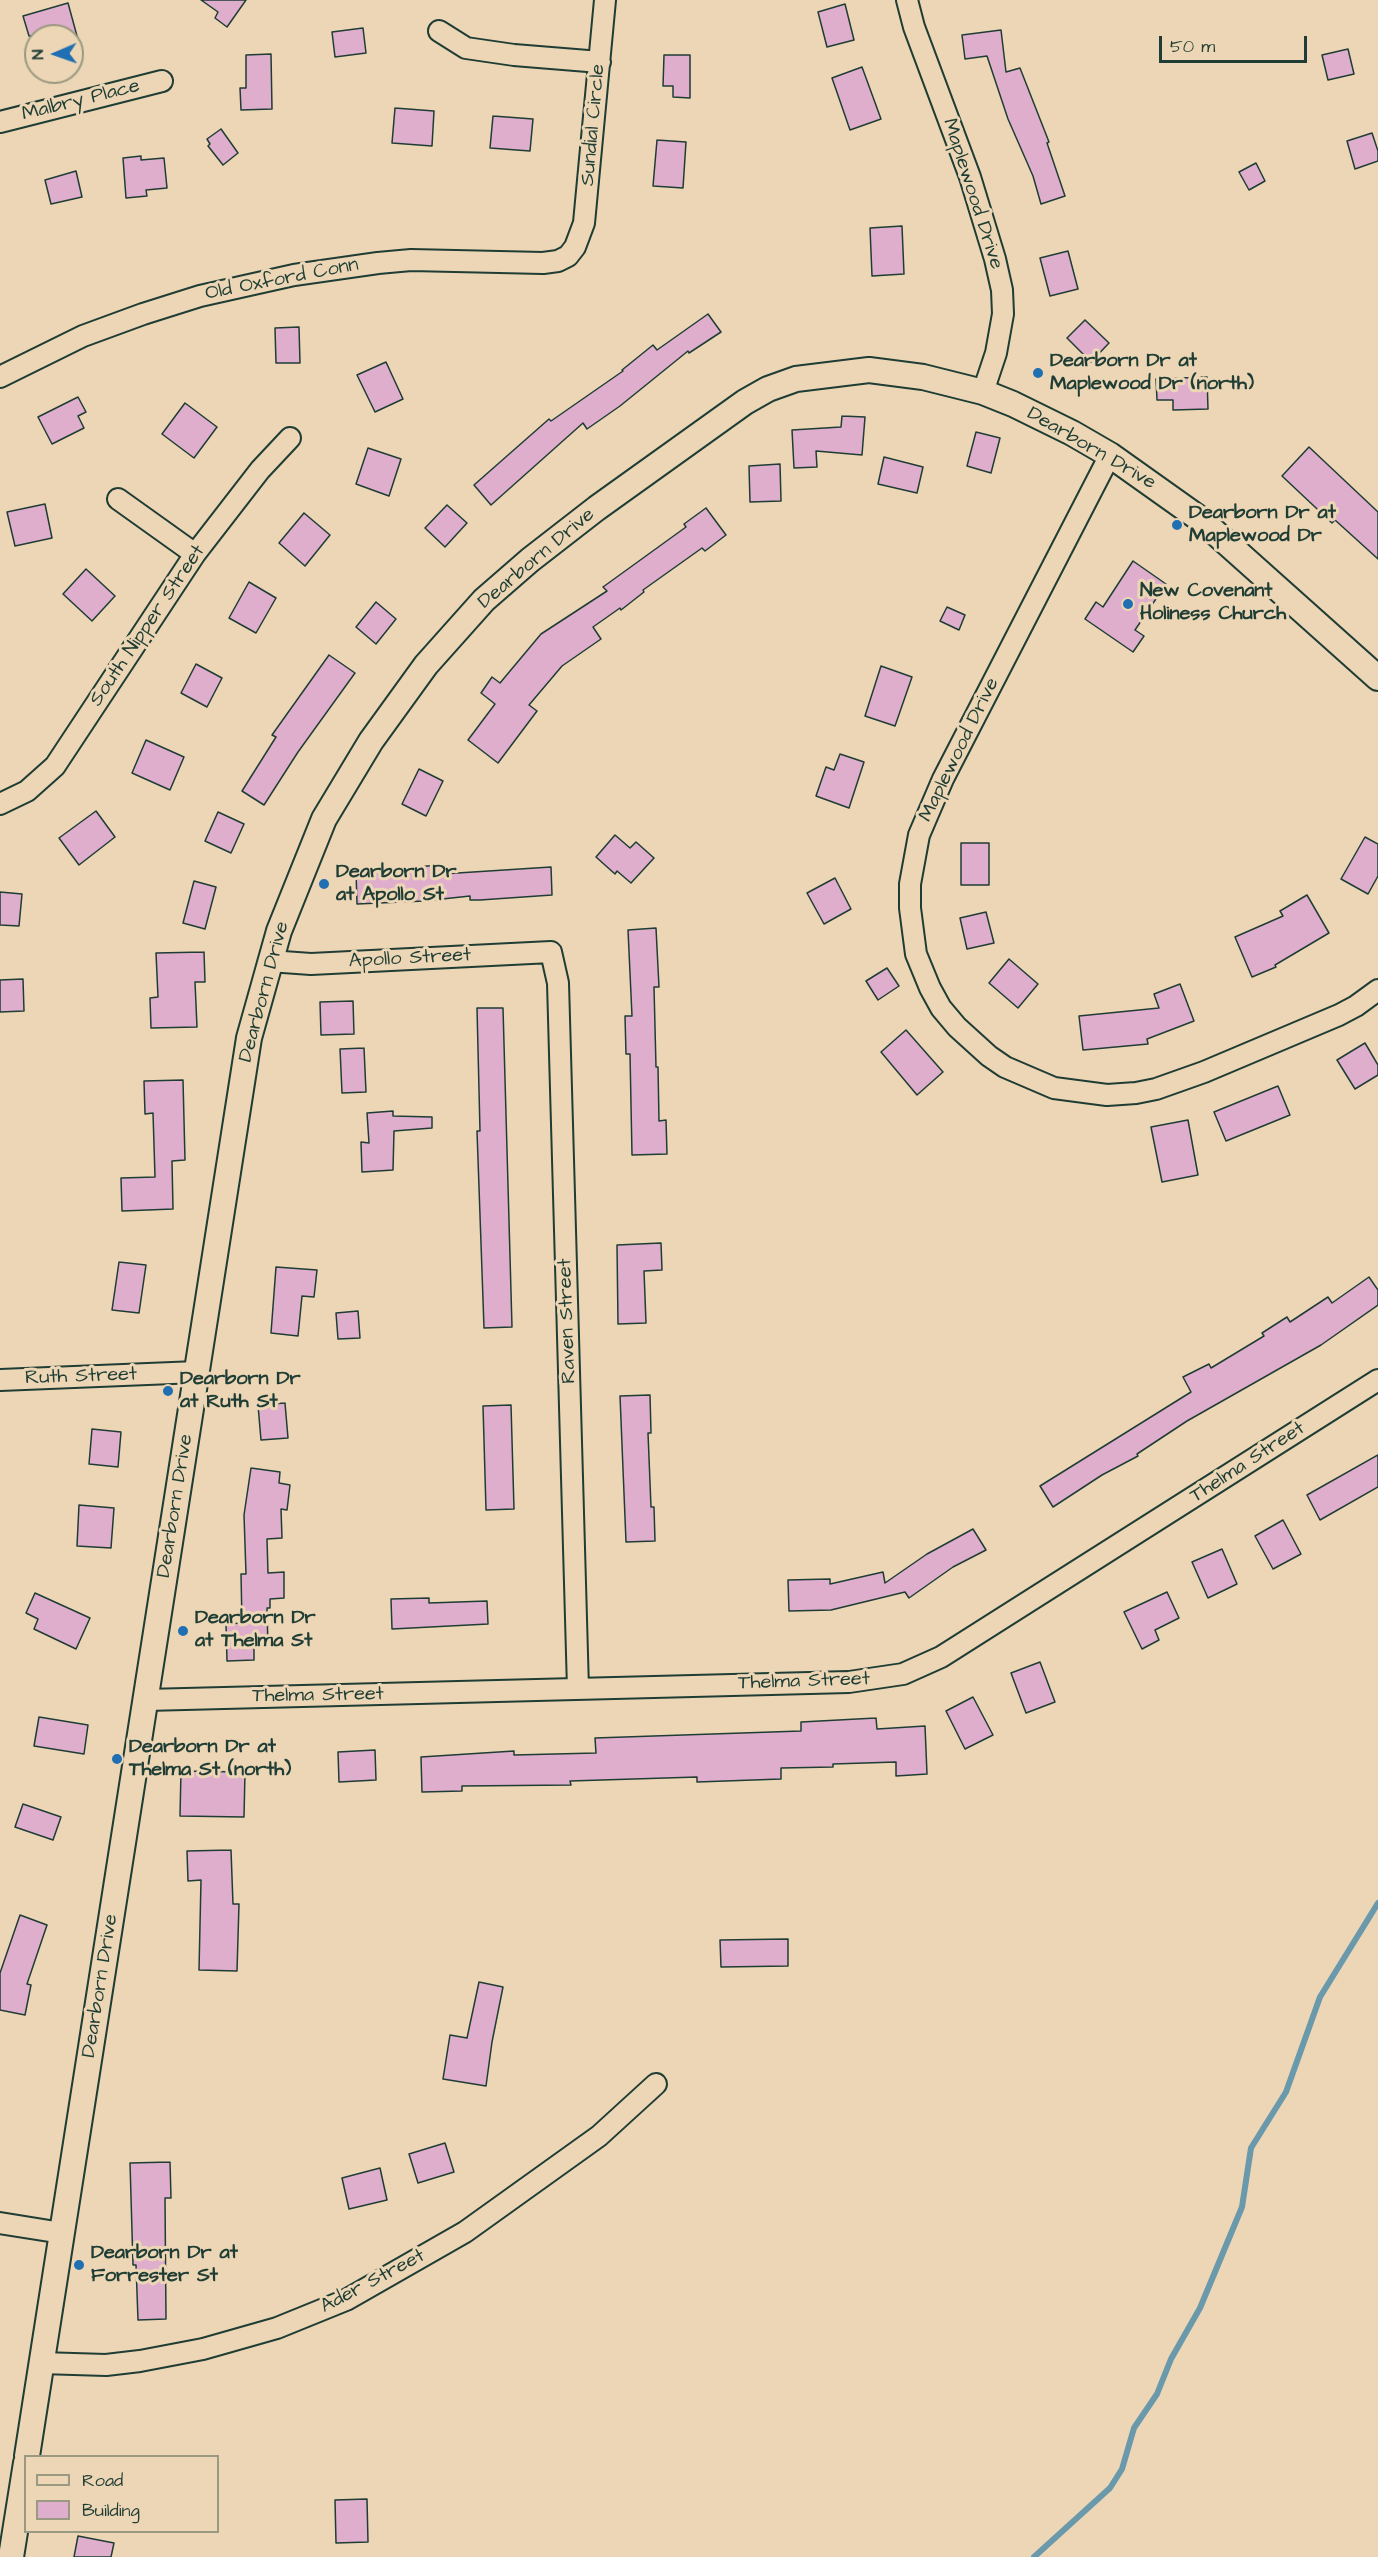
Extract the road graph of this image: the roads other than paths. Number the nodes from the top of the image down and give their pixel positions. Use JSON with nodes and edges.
{"nodes":[{"id":1,"x":605,"y":0,"type":"edge"},
{"id":2,"x":907,"y":0,"type":"edge"},
{"id":3,"x":439,"y":31,"type":"dead end"},
{"id":4,"x":600,"y":62,"type":"junction"},
{"id":5,"x":162,"y":81,"type":"dead end"},
{"id":6,"x":0,"y":122,"type":"edge"},
{"id":7,"x":575,"y":247,"type":"joint"},
{"id":8,"x":0,"y":377,"type":"edge"},
{"id":9,"x":983,"y":392,"type":"junction"},
{"id":10,"x":290,"y":438,"type":"dead end"},
{"id":11,"x":1110,"y":455,"type":"junction"},
{"id":12,"x":118,"y":499,"type":"dead end"},
{"id":13,"x":195,"y":554,"type":"junction"},
{"id":14,"x":1378,"y":678,"type":"edge"},
{"id":15,"x":0,"y":804,"type":"edge"},
{"id":16,"x":551,"y":952,"type":"joint"},
{"id":17,"x":269,"y":961,"type":"junction"},
{"id":18,"x":1378,"y":990,"type":"edge"},
{"id":19,"x":197,"y":1372,"type":"junction"},
{"id":20,"x":0,"y":1380,"type":"edge"},
{"id":21,"x":1378,"y":1380,"type":"edge"},
{"id":22,"x":578,"y":1689,"type":"junction"},
{"id":23,"x":146,"y":1700,"type":"junction"},
{"id":24,"x":656,"y":2084,"type":"dead end"},
{"id":25,"x":0,"y":2223,"type":"edge"},
{"id":26,"x":62,"y":2233,"type":"junction"},
{"id":27,"x":41,"y":2363,"type":"junction"},
{"id":28,"x":27,"y":2455,"type":"edge"},
{"id":29,"x":24,"y":2476,"type":"edge"},
{"id":30,"x":11,"y":2557,"type":"edge"}],
"edges":[{"from":1,"to":4,"type":"street","name":"Sundial Circle"},
{"from":2,"to":9,"type":"street","name":"Maplewood Drive"},
{"from":3,"to":4,"type":"street"},
{"from":4,"to":7,"type":"street","name":"Sundial Circle"},
{"from":5,"to":6,"type":"street","name":"Malbry Place"},
{"from":7,"to":8,"type":"street","name":"Old Oxford Conn"},
{"from":9,"to":11,"type":"street","name":"Dearborn Drive"},
{"from":9,"to":17,"type":"street","name":"Dearborn Drive"},
{"from":10,"to":13,"type":"street","name":"South Nipper Street"},
{"from":11,"to":14,"type":"street","name":"Dearborn Drive"},
{"from":11,"to":18,"type":"street","name":"Maplewood Drive"},
{"from":12,"to":13,"type":"street"},
{"from":13,"to":15,"type":"street","name":"South Nipper Street"},
{"from":16,"to":17,"type":"street","name":"Apollo Street"},
{"from":16,"to":22,"type":"street","name":"Raven Street"},
{"from":17,"to":19,"type":"street","name":"Dearborn Drive"},
{"from":19,"to":20,"type":"street","name":"Ruth Street"},
{"from":19,"to":23,"type":"street","name":"Dearborn Drive"},
{"from":21,"to":22,"type":"street","name":"Thelma Street"},
{"from":22,"to":23,"type":"street","name":"Thelma Street"},
{"from":23,"to":26,"type":"street","name":"Dearborn Drive"},
{"from":24,"to":27,"type":"street","name":"Ader Street"},
{"from":25,"to":26,"type":"street"},
{"from":26,"to":27,"type":"street","name":"Dearborn Drive"},
{"from":27,"to":28,"type":"street","name":"Dearborn Drive"},
{"from":29,"to":30,"type":"street"}]}
